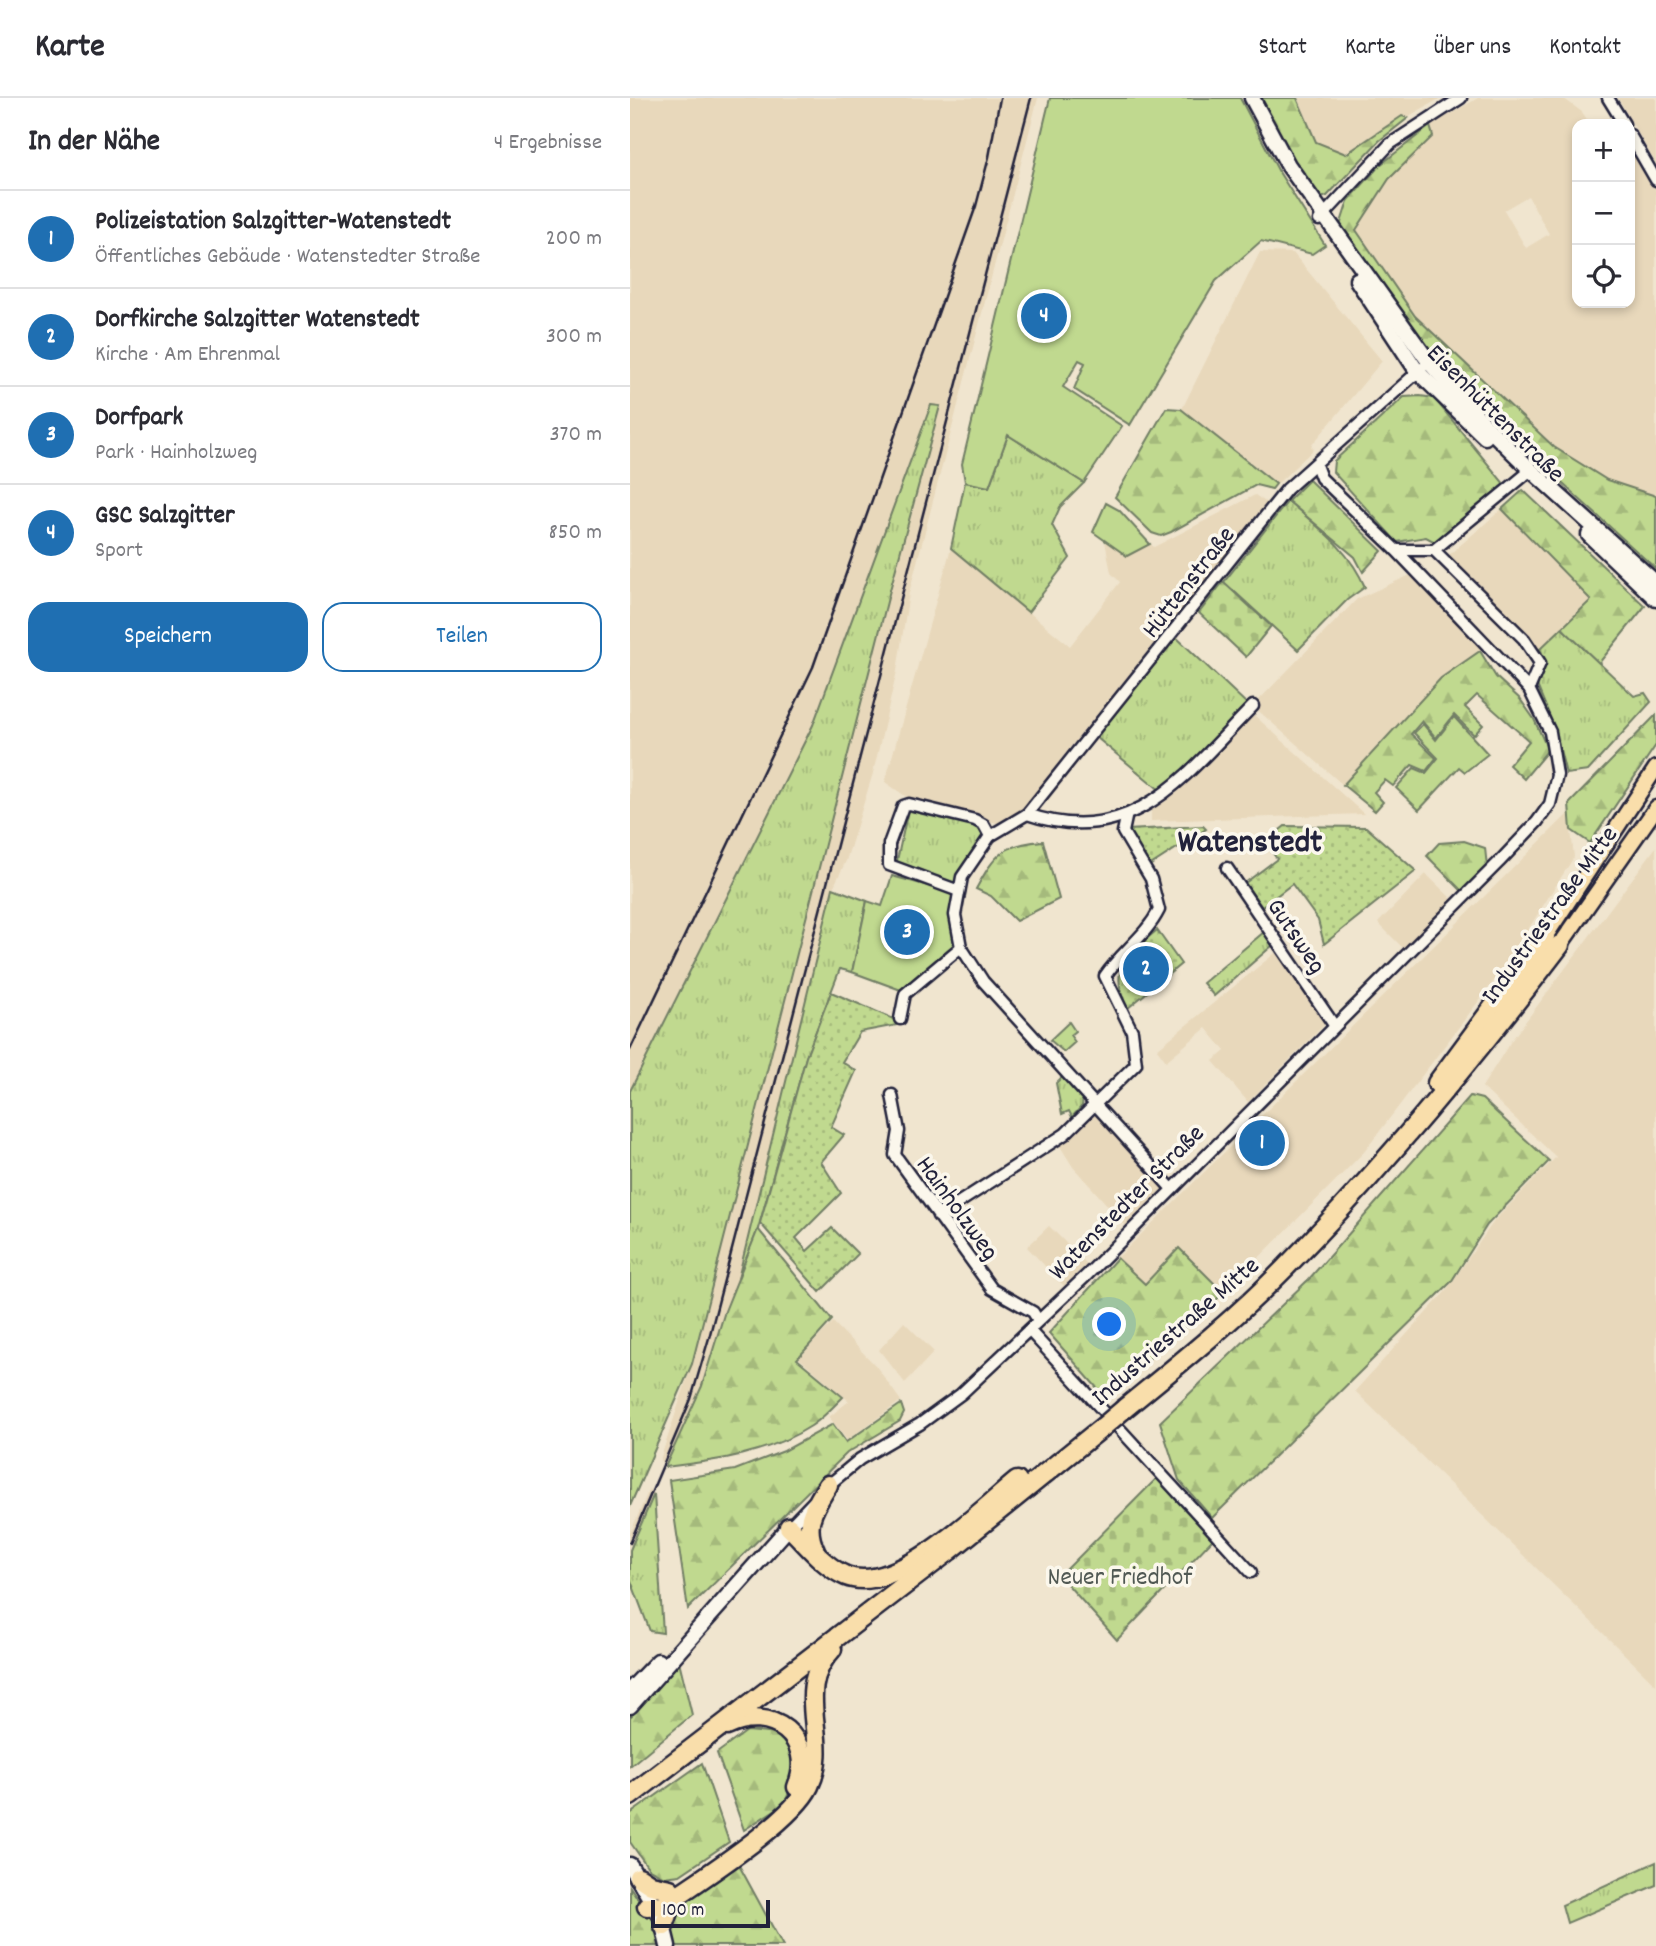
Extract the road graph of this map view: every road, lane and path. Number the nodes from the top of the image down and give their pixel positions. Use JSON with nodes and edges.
{"nodes":[{"id":1,"x":1252,"y":98,"type":"edge"},
{"id":2,"x":1461,"y":98,"type":"edge"},
{"id":3,"x":1608,"y":98,"type":"edge"},
{"id":4,"x":1621,"y":119,"type":"edge"},
{"id":5,"x":1635,"y":144,"type":"edge"},
{"id":6,"x":1656,"y":180,"type":"edge"},
{"id":7,"x":1321,"y":218,"type":"junction"},
{"id":8,"x":1423,"y":367,"type":"junction"},
{"id":9,"x":1316,"y":465,"type":"junction"},
{"id":10,"x":1528,"y":472,"type":"junction"},
{"id":11,"x":1396,"y":550,"type":"junction"},
{"id":12,"x":1434,"y":550,"type":"junction"},
{"id":13,"x":1656,"y":583,"type":"edge"},
{"id":14,"x":1656,"y":599,"type":"edge"},
{"id":15,"x":1529,"y":690,"type":"junction"},
{"id":16,"x":1253,"y":706,"type":"dead end"},
{"id":17,"x":1656,"y":768,"type":"edge"},
{"id":18,"x":1656,"y":808,"type":"edge"},
{"id":19,"x":1027,"y":814,"type":"junction"},
{"id":20,"x":1126,"y":818,"type":"junction"},
{"id":21,"x":990,"y":836,"type":"junction"},
{"id":22,"x":1227,"y":868,"type":"dead end"},
{"id":23,"x":959,"y":891,"type":"junction"},
{"id":24,"x":1553,"y":941,"type":"junction"},
{"id":25,"x":961,"y":947,"type":"junction"},
{"id":26,"x":900,"y":1019,"type":"dead end"},
{"id":27,"x":1335,"y":1026,"type":"junction"},
{"id":28,"x":892,"y":1095,"type":"dead end"},
{"id":29,"x":1096,"y":1104,"type":"junction"},
{"id":30,"x":1172,"y":1189,"type":"junction"},
{"id":31,"x":938,"y":1216,"type":"junction"},
{"id":32,"x":1038,"y":1320,"type":"junction"},
{"id":33,"x":1029,"y":1329,"type":"junction"},
{"id":34,"x":1100,"y":1422,"type":"junction"},
{"id":35,"x":828,"y":1485,"type":"junction"},
{"id":36,"x":789,"y":1527,"type":"junction"},
{"id":37,"x":814,"y":1550,"type":"junction"},
{"id":38,"x":1251,"y":1572,"type":"dead end"},
{"id":39,"x":872,"y":1610,"type":"junction"},
{"id":40,"x":677,"y":1649,"type":"junction"},
{"id":41,"x":630,"y":1690,"type":"edge"},
{"id":42,"x":630,"y":1706,"type":"edge"},
{"id":43,"x":704,"y":1739,"type":"junction"},
{"id":44,"x":630,"y":1796,"type":"edge"},
{"id":45,"x":738,"y":1847,"type":"junction"},
{"id":46,"x":633,"y":1875,"type":"edge"},
{"id":47,"x":672,"y":1894,"type":"junction"},
{"id":48,"x":652,"y":1904,"type":"junction"},
{"id":49,"x":664,"y":1926,"type":"junction"},
{"id":50,"x":661,"y":1946,"type":"edge"},
{"id":51,"x":668,"y":1946,"type":"edge"}],
"edges":[{"from":1,"to":7,"type":"street","name":"Eisenhüttenstraße"},
{"from":2,"to":7,"type":"street"},
{"from":3,"to":4,"type":"street"},
{"from":5,"to":6,"type":"street"},
{"from":7,"to":8,"type":"street","name":"Eisenhüttenstraße"},
{"from":8,"to":9,"type":"street","name":"Hüttenstraße"},
{"from":8,"to":10,"type":"street","name":"Eisenhüttenstraße"},
{"from":9,"to":11,"type":"street"},
{"from":9,"to":19,"type":"street","name":"Hüttenstraße"},
{"from":10,"to":12,"type":"street"},
{"from":10,"to":13,"type":"street","name":"Eisenhüttenstraße"},
{"from":10,"to":14,"type":"street","name":"Eisenhüttenstraße"},
{"from":11,"to":12,"type":"street"},
{"from":11,"to":15,"type":"street"},
{"from":12,"to":15,"type":"street"},
{"from":15,"to":27,"type":"street","name":"Watenstedter Straße"},
{"from":16,"to":20,"type":"street"},
{"from":17,"to":24,"type":"main road","name":"Industriestraße Mitte"},
{"from":18,"to":24,"type":"main road","name":"Industriestraße Mitte"},
{"from":19,"to":20,"type":"street"},
{"from":19,"to":21,"type":"street","name":"Hüttenstraße"},
{"from":20,"to":29,"type":"street"},
{"from":21,"to":23,"type":"street","name":"Hüttenstraße"},
{"from":21,"to":23,"type":"street"},
{"from":22,"to":27,"type":"street","name":"Gutsweg"},
{"from":23,"to":25,"type":"street","name":"Hüttenstraße"},
{"from":24,"to":34,"type":"highway","name":"Industriestraße Mitte","bridge":true},
{"from":25,"to":26,"type":"street"},
{"from":25,"to":29,"type":"street","name":"Hüttenstraße"},
{"from":27,"to":30,"type":"street","name":"Watenstedter Straße"},
{"from":28,"to":31,"type":"street","name":"Hainholzweg"},
{"from":29,"to":30,"type":"street","name":"Hüttenstraße"},
{"from":29,"to":31,"type":"street"},
{"from":30,"to":32,"type":"street","name":"Watenstedter Straße"},
{"from":31,"to":32,"type":"street","name":"Hainholzweg"},
{"from":32,"to":33,"type":"street","name":"Watenstedter Straße"},
{"from":33,"to":35,"type":"street","name":"Watenstedter Straße"},
{"from":33,"to":38,"type":"street"},
{"from":34,"to":37,"type":"highway","name":"Industriestraße Mitte"},
{"from":34,"to":39,"type":"highway","name":"Industriestraße Mitte"},
{"from":35,"to":36,"type":"street","name":"Watenstedter Straße"},
{"from":35,"to":37,"type":"highway"},
{"from":36,"to":37,"type":"highway"},
{"from":36,"to":40,"type":"street","name":"Watenstedter Straße"},
{"from":39,"to":43,"type":"highway","name":"Industriestraße Mitte"},
{"from":39,"to":45,"type":"highway"},
{"from":40,"to":41,"type":"street"},
{"from":40,"to":42,"type":"street"},
{"from":43,"to":44,"type":"highway","name":"Industriestraße Mitte"},
{"from":43,"to":45,"type":"highway"},
{"from":45,"to":47,"type":"highway"},
{"from":46,"to":47,"type":"highway"},
{"from":46,"to":48,"type":"street"},
{"from":47,"to":48,"type":"highway"},
{"from":47,"to":49,"type":"highway"},
{"from":48,"to":49,"type":"street"},
{"from":48,"to":50,"type":"street"},
{"from":49,"to":51,"type":"street"}]}
